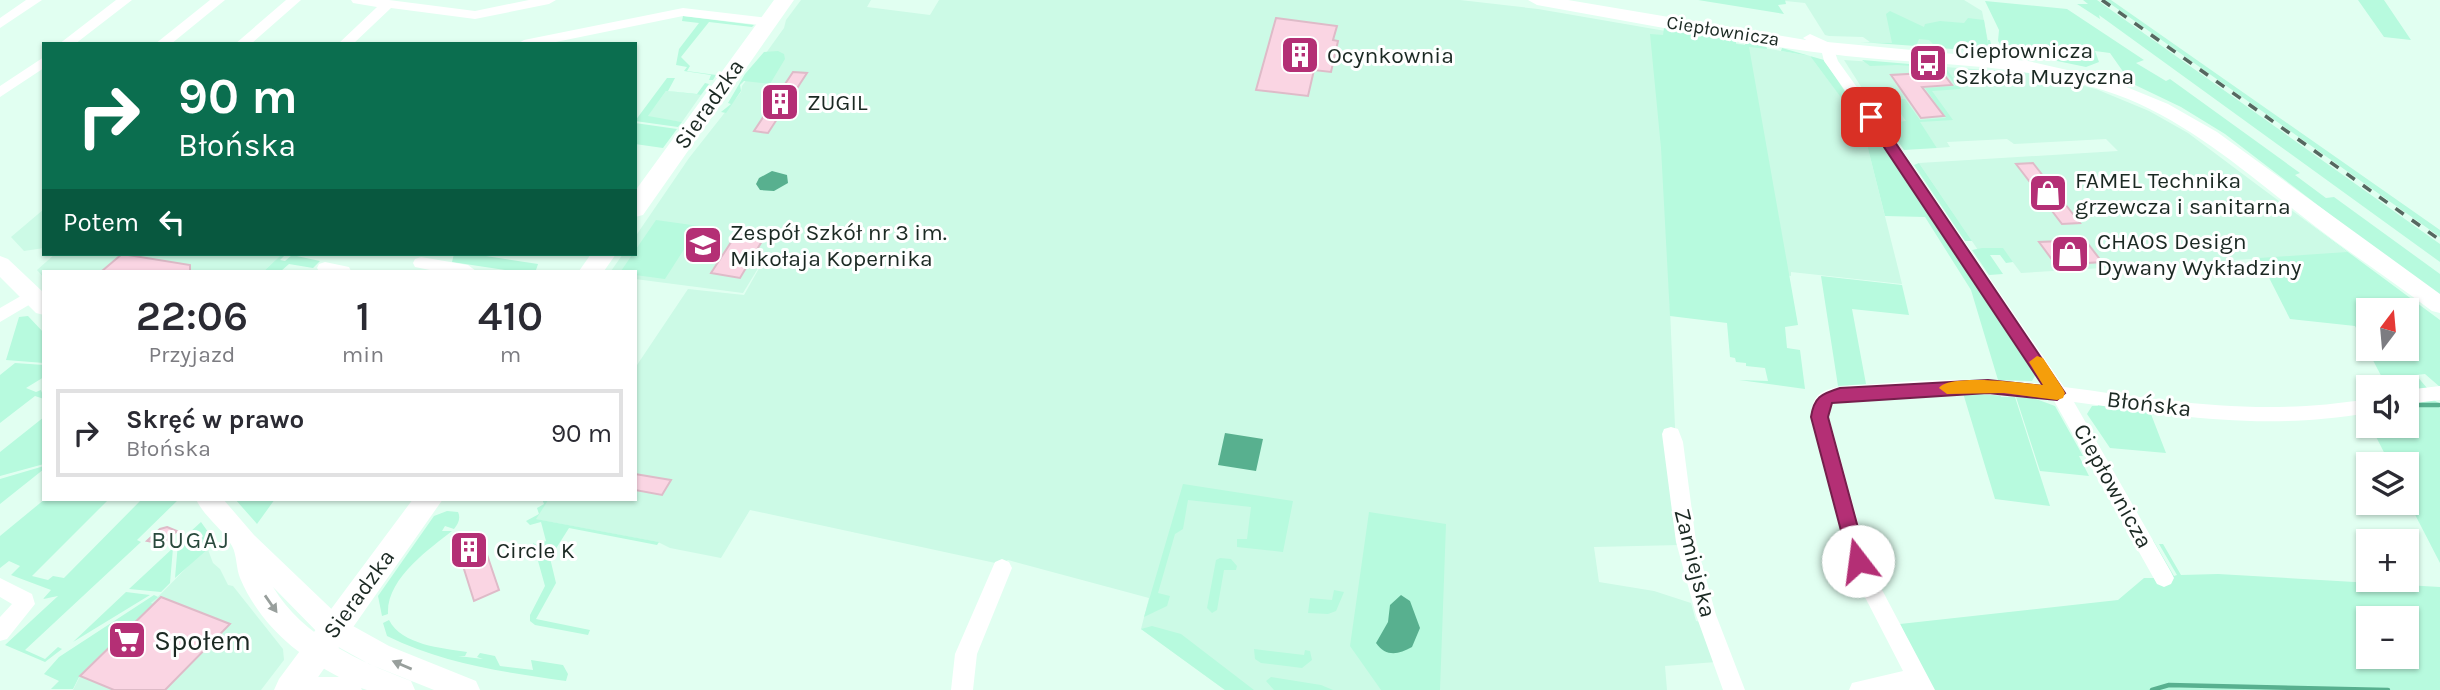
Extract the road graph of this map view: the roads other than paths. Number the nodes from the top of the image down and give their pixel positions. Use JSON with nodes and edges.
{"nodes":[{"id":1,"x":35,"y":0,"type":"edge"},
{"id":2,"x":125,"y":0,"type":"edge"},
{"id":3,"x":218,"y":0,"type":"edge"},
{"id":4,"x":294,"y":0,"type":"edge"},
{"id":5,"x":366,"y":0,"type":"edge"},
{"id":6,"x":549,"y":0,"type":"edge"},
{"id":7,"x":784,"y":0,"type":"edge"},
{"id":8,"x":1537,"y":0,"type":"edge"},
{"id":9,"x":1575,"y":0,"type":"edge"},
{"id":10,"x":388,"y":4,"type":"junction"},
{"id":11,"x":435,"y":5,"type":"edge"},
{"id":12,"x":768,"y":22,"type":"junction"},
{"id":13,"x":0,"y":24,"type":"edge"},
{"id":14,"x":69,"y":42,"type":"edge"},
{"id":15,"x":166,"y":42,"type":"edge"},
{"id":16,"x":244,"y":42,"type":"edge"},
{"id":17,"x":347,"y":42,"type":"edge"},
{"id":18,"x":531,"y":42,"type":"edge"},
{"id":19,"x":1824,"y":43,"type":"junction"},
{"id":20,"x":42,"y":62,"type":"edge"},
{"id":21,"x":0,"y":93,"type":"edge"},
{"id":22,"x":637,"y":206,"type":"edge"},
{"id":23,"x":0,"y":244,"type":"edge"},
{"id":24,"x":602,"y":256,"type":"edge"},
{"id":25,"x":421,"y":263,"type":"edge"},
{"id":26,"x":0,"y":264,"type":"edge"},
{"id":27,"x":325,"y":268,"type":"dead end"},
{"id":28,"x":338,"y":270,"type":"edge"},
{"id":29,"x":462,"y":270,"type":"edge"},
{"id":30,"x":592,"y":270,"type":"edge"},
{"id":31,"x":39,"y":301,"type":"edge"},
{"id":32,"x":2440,"y":305,"type":"edge"},
{"id":33,"x":0,"y":316,"type":"edge"},
{"id":34,"x":2057,"y":393,"type":"junction"},
{"id":35,"x":2440,"y":393,"type":"edge"},
{"id":36,"x":2419,"y":395,"type":"edge"},
{"id":37,"x":2356,"y":408,"type":"edge"},
{"id":38,"x":1671,"y":434,"type":"dead end"},
{"id":39,"x":214,"y":501,"type":"edge"},
{"id":40,"x":428,"y":501,"type":"edge"},
{"id":41,"x":1002,"y":568,"type":"dead end"},
{"id":42,"x":2164,"y":578,"type":"dead end"},
{"id":43,"x":0,"y":587,"type":"edge"},
{"id":44,"x":0,"y":632,"type":"edge"},
{"id":45,"x":326,"y":641,"type":"junction"},
{"id":46,"x":1920,"y":684,"type":"edge"},
{"id":47,"x":290,"y":690,"type":"edge"},
{"id":48,"x":310,"y":690,"type":"edge"},
{"id":49,"x":348,"y":690,"type":"edge"},
{"id":50,"x":401,"y":690,"type":"edge"},
{"id":51,"x":466,"y":690,"type":"edge"},
{"id":52,"x":962,"y":690,"type":"edge"},
{"id":53,"x":1734,"y":690,"type":"edge"},
{"id":54,"x":1860,"y":690,"type":"edge"}],
"edges":[{"from":1,"to":13,"type":"street"},
{"from":2,"to":14,"type":"street"},
{"from":3,"to":15,"type":"street"},
{"from":4,"to":16,"type":"street"},
{"from":5,"to":10,"type":"street"},
{"from":6,"to":11,"type":"street"},
{"from":7,"to":12,"type":"main road","name":"Sieradzka"},
{"from":8,"to":19,"type":"main road","name":"Ciepłownicza"},
{"from":9,"to":19,"type":"main road","name":"Ciepłownicza"},
{"from":10,"to":11,"type":"street"},
{"from":10,"to":17,"type":"street"},
{"from":12,"to":18,"type":"street"},
{"from":12,"to":22,"type":"main road","name":"Sieradzka"},
{"from":19,"to":32,"type":"main road","name":"Ciepłownicza"},
{"from":19,"to":34,"type":"street","name":"Ciepłownicza"},
{"from":20,"to":21,"type":"street"},
{"from":23,"to":31,"type":"main road"},
{"from":24,"to":30,"type":"main road"},
{"from":25,"to":29,"type":"street"},
{"from":26,"to":31,"type":"main road"},
{"from":27,"to":28,"type":"street"},
{"from":31,"to":33,"type":"street"},
{"from":34,"to":37,"type":"street","name":"Błońska"},
{"from":34,"to":42,"type":"street","name":"Ciepłownicza"},
{"from":34,"to":46,"type":"street","name":"Błońska"},
{"from":35,"to":36,"type":"street"},
{"from":38,"to":53,"type":"street","name":"Zamiejska"},
{"from":39,"to":45,"type":"main road"},
{"from":40,"to":45,"type":"main road","name":"Sieradzka"},
{"from":41,"to":52,"type":"street"},
{"from":43,"to":44,"type":"street"},
{"from":45,"to":47,"type":"main road","name":"Sieradzka"},
{"from":45,"to":50,"type":"main road"},
{"from":51,"to":45,"type":"main road","one_way":true},
{"from":46,"to":54,"type":"street"},
{"from":48,"to":49,"type":"main road"}]}
